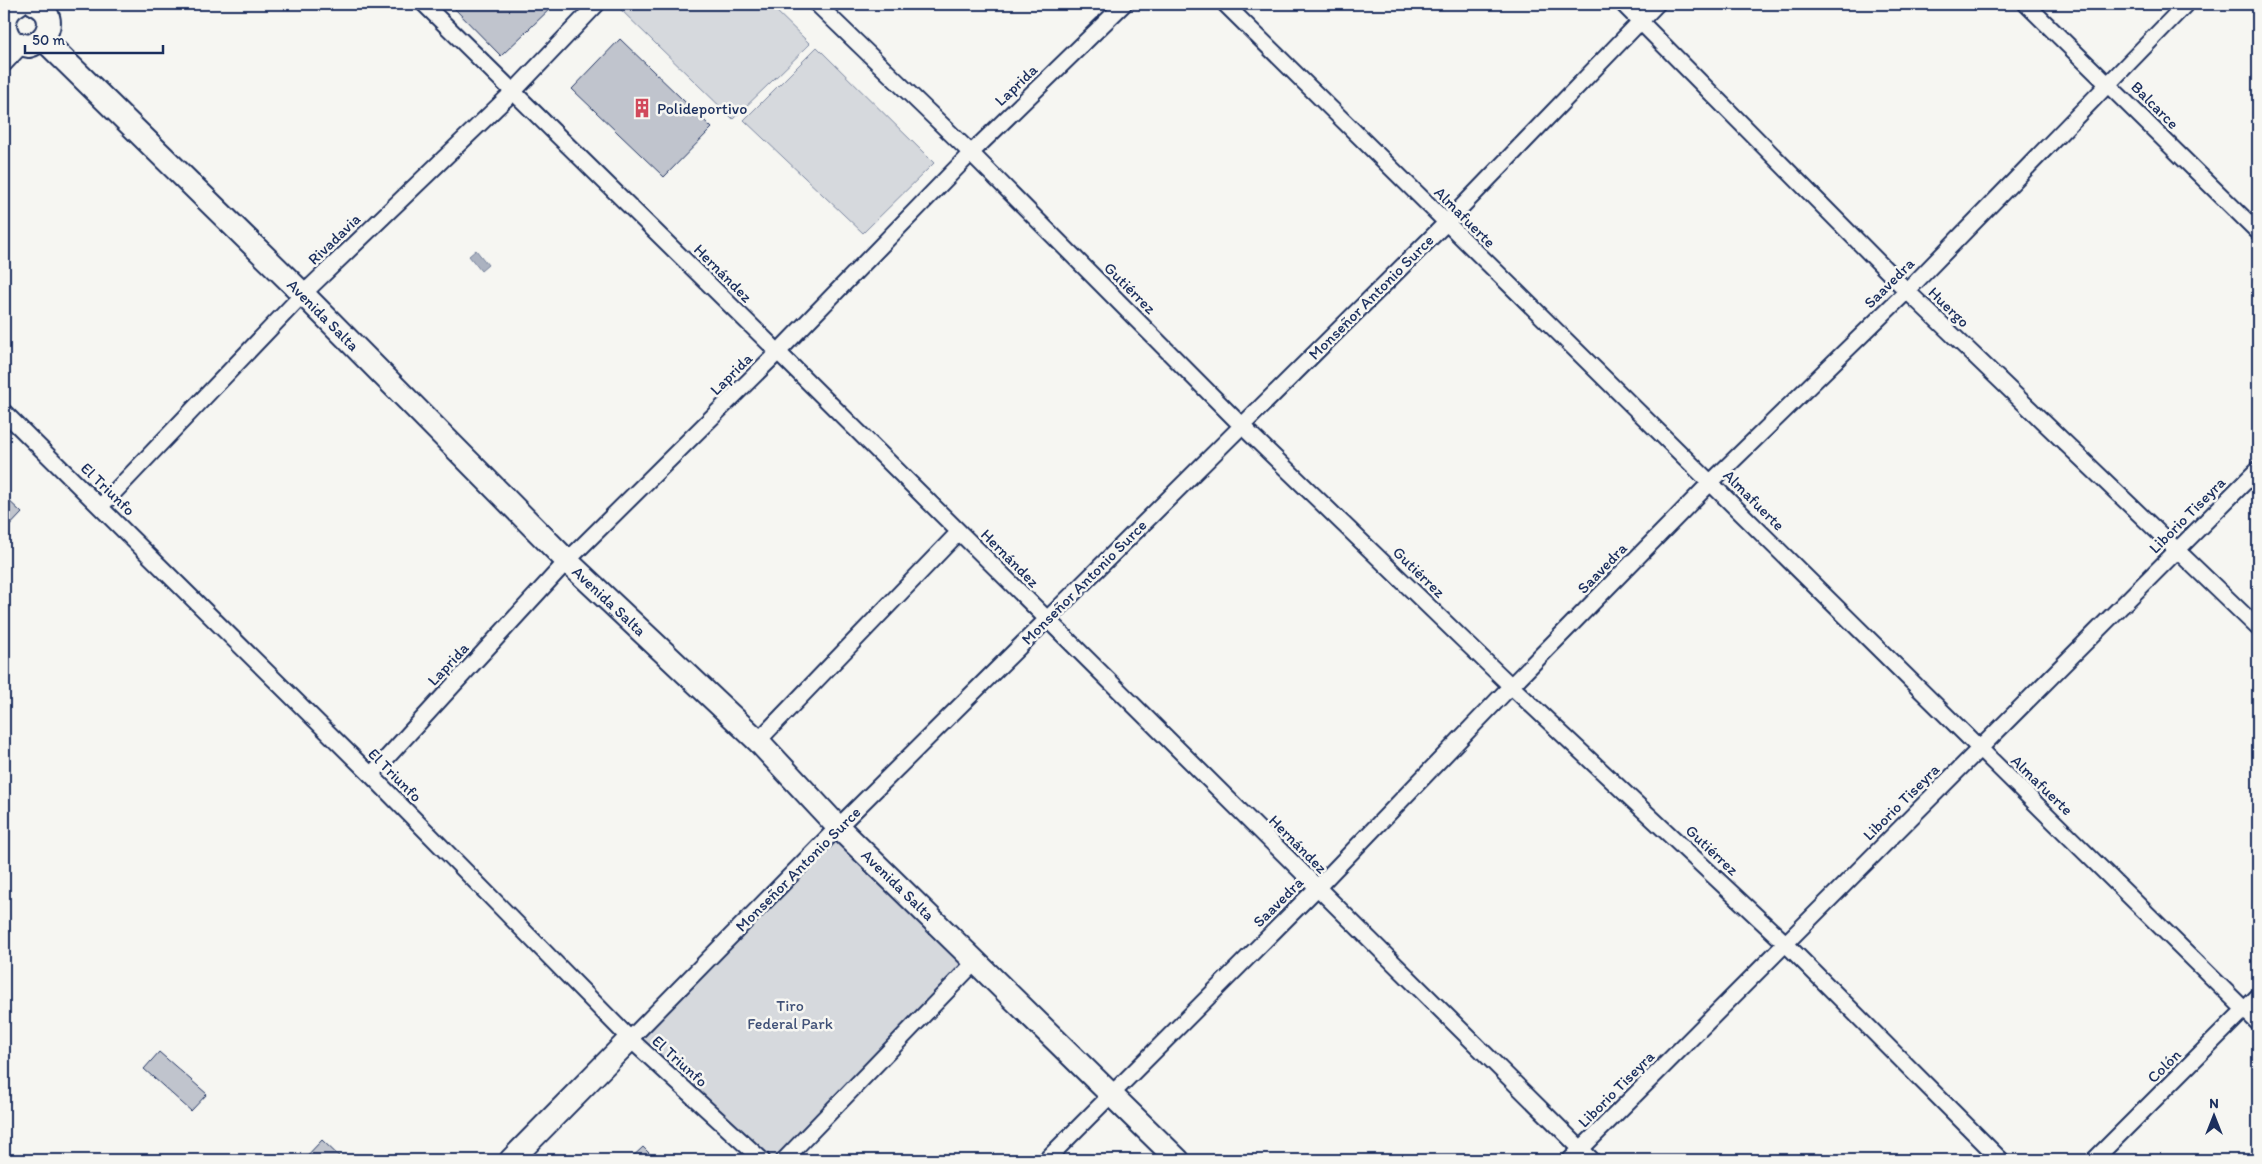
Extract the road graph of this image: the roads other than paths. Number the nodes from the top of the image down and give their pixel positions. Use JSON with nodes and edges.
{"nodes":[{"id":1,"x":424,"y":4,"type":"edge"},
{"id":2,"x":597,"y":4,"type":"edge"},
{"id":3,"x":817,"y":4,"type":"edge"},
{"id":4,"x":1124,"y":4,"type":"edge"},
{"id":5,"x":1225,"y":4,"type":"edge"},
{"id":6,"x":1623,"y":4,"type":"edge"},
{"id":7,"x":1657,"y":4,"type":"edge"},
{"id":8,"x":2026,"y":4,"type":"edge"},
{"id":9,"x":2186,"y":4,"type":"edge"},
{"id":10,"x":11,"y":5,"type":"edge"},
{"id":11,"x":44,"y":6,"type":"edge"},
{"id":12,"x":1640,"y":21,"type":"junction"},
{"id":13,"x":5,"y":31,"type":"edge"},
{"id":14,"x":43,"y":40,"type":"junction"},
{"id":15,"x":21,"y":46,"type":"junction"},
{"id":16,"x":4,"y":64,"type":"edge"},
{"id":17,"x":2107,"y":83,"type":"junction"},
{"id":18,"x":514,"y":91,"type":"junction"},
{"id":19,"x":971,"y":153,"type":"junction"},
{"id":20,"x":1446,"y":223,"type":"junction"},
{"id":21,"x":2258,"y":232,"type":"edge"},
{"id":22,"x":1907,"y":291,"type":"junction"},
{"id":23,"x":303,"y":294,"type":"junction"},
{"id":24,"x":778,"y":352,"type":"junction"},
{"id":25,"x":4,"y":412,"type":"edge"},
{"id":26,"x":1241,"y":425,"type":"junction"},
{"id":27,"x":2258,"y":468,"type":"edge"},
{"id":28,"x":1711,"y":482,"type":"junction"},
{"id":29,"x":101,"y":506,"type":"junction"},
{"id":30,"x":959,"y":532,"type":"junction"},
{"id":31,"x":2178,"y":549,"type":"junction"},
{"id":32,"x":567,"y":561,"type":"junction"},
{"id":33,"x":1047,"y":620,"type":"junction"},
{"id":34,"x":2258,"y":628,"type":"edge"},
{"id":35,"x":1511,"y":686,"type":"junction"},
{"id":36,"x":758,"y":741,"type":"junction"},
{"id":37,"x":1979,"y":748,"type":"junction"},
{"id":38,"x":371,"y":775,"type":"junction"},
{"id":39,"x":838,"y":827,"type":"junction"},
{"id":40,"x":1317,"y":888,"type":"junction"},
{"id":41,"x":1785,"y":943,"type":"junction"},
{"id":42,"x":976,"y":961,"type":"junction"},
{"id":43,"x":2258,"y":996,"type":"edge"},
{"id":44,"x":2245,"y":1010,"type":"junction"},
{"id":45,"x":2258,"y":1023,"type":"edge"},
{"id":46,"x":630,"y":1039,"type":"junction"},
{"id":47,"x":1112,"y":1095,"type":"junction"},
{"id":48,"x":1575,"y":1155,"type":"edge"},
{"id":49,"x":511,"y":1160,"type":"edge"},
{"id":50,"x":762,"y":1160,"type":"edge"},
{"id":51,"x":784,"y":1160,"type":"edge"},
{"id":52,"x":1046,"y":1160,"type":"edge"},
{"id":53,"x":1178,"y":1160,"type":"edge"},
{"id":54,"x":1592,"y":1160,"type":"edge"},
{"id":55,"x":2001,"y":1160,"type":"edge"},
{"id":56,"x":2094,"y":1160,"type":"edge"}],
"edges":[{"from":1,"to":18,"type":"street","name":"Hernández"},
{"from":2,"to":18,"type":"street","name":"Rivadavia"},
{"from":3,"to":19,"type":"street","name":"Gutiérrez"},
{"from":4,"to":19,"type":"street","name":"Laprida"},
{"from":5,"to":20,"type":"street","name":"Almafuerte"},
{"from":6,"to":12,"type":"street","name":"Huergo"},
{"from":7,"to":12,"type":"street","name":"Monseñor Antonio Surce"},
{"from":8,"to":17,"type":"street","name":"Balcarce"},
{"from":9,"to":17,"type":"street","name":"Saavedra"},
{"from":10,"to":13,"type":"main road"},
{"from":11,"to":14,"type":"main road"},
{"from":12,"to":20,"type":"street","name":"Monseñor Antonio Surce"},
{"from":12,"to":22,"type":"street","name":"Huergo"},
{"from":13,"to":15,"type":"main road"},
{"from":14,"to":15,"type":"main road"},
{"from":14,"to":23,"type":"main road","name":"Avenida Salta"},
{"from":15,"to":16,"type":"street"},
{"from":17,"to":21,"type":"street","name":"Balcarce"},
{"from":17,"to":22,"type":"street","name":"Saavedra"},
{"from":18,"to":23,"type":"street","name":"Rivadavia"},
{"from":18,"to":24,"type":"street","name":"Hernández"},
{"from":19,"to":24,"type":"street","name":"Laprida"},
{"from":19,"to":26,"type":"street","name":"Gutiérrez"},
{"from":20,"to":26,"type":"street","name":"Monseñor Antonio Surce"},
{"from":20,"to":28,"type":"street","name":"Almafuerte"},
{"from":22,"to":28,"type":"street","name":"Saavedra"},
{"from":22,"to":31,"type":"street","name":"Huergo"},
{"from":23,"to":29,"type":"street","name":"Rivadavia"},
{"from":23,"to":32,"type":"main road","name":"Avenida Salta"},
{"from":24,"to":30,"type":"street","name":"Hernández"},
{"from":24,"to":32,"type":"street","name":"Laprida"},
{"from":25,"to":29,"type":"street","name":"El Triunfo"},
{"from":26,"to":33,"type":"street","name":"Monseñor Antonio Surce"},
{"from":26,"to":35,"type":"street","name":"Gutiérrez"},
{"from":27,"to":31,"type":"street","name":"Liborio Tiseyra"},
{"from":28,"to":35,"type":"street","name":"Saavedra"},
{"from":28,"to":37,"type":"street","name":"Almafuerte"},
{"from":29,"to":38,"type":"street","name":"El Triunfo"},
{"from":30,"to":33,"type":"street","name":"Hernández"},
{"from":30,"to":36,"type":"street"},
{"from":31,"to":34,"type":"street","name":"Huergo"},
{"from":31,"to":37,"type":"street","name":"Liborio Tiseyra"},
{"from":32,"to":36,"type":"main road","name":"Avenida Salta"},
{"from":32,"to":38,"type":"street","name":"Laprida"},
{"from":33,"to":39,"type":"street","name":"Monseñor Antonio Surce"},
{"from":33,"to":40,"type":"street","name":"Hernández"},
{"from":35,"to":40,"type":"street","name":"Saavedra"},
{"from":35,"to":41,"type":"street","name":"Gutiérrez"},
{"from":36,"to":39,"type":"main road","name":"Avenida Salta"},
{"from":37,"to":41,"type":"street","name":"Liborio Tiseyra"},
{"from":37,"to":44,"type":"street","name":"Almafuerte"},
{"from":38,"to":46,"type":"street","name":"El Triunfo"},
{"from":39,"to":42,"type":"main road","name":"Avenida Salta"},
{"from":39,"to":46,"type":"street","name":"Monseñor Antonio Surce"},
{"from":40,"to":47,"type":"street","name":"Saavedra"},
{"from":40,"to":48,"type":"street","name":"Hernández"},
{"from":41,"to":48,"type":"street","name":"Liborio Tiseyra"},
{"from":41,"to":55,"type":"street","name":"Gutiérrez"},
{"from":42,"to":47,"type":"main road","name":"Avenida Salta"},
{"from":42,"to":51,"type":"street"},
{"from":43,"to":44,"type":"street","name":"Colón"},
{"from":44,"to":45,"type":"street","name":"Almafuerte"},
{"from":44,"to":56,"type":"street","name":"Colón"},
{"from":46,"to":49,"type":"main road","name":"Monseñor Antonio Surce"},
{"from":46,"to":50,"type":"street","name":"El Triunfo"},
{"from":47,"to":52,"type":"street","name":"Saavedra"},
{"from":47,"to":53,"type":"main road","name":"Avenida Salta"},
{"from":48,"to":54,"type":"street","name":"Hernández"}]}
